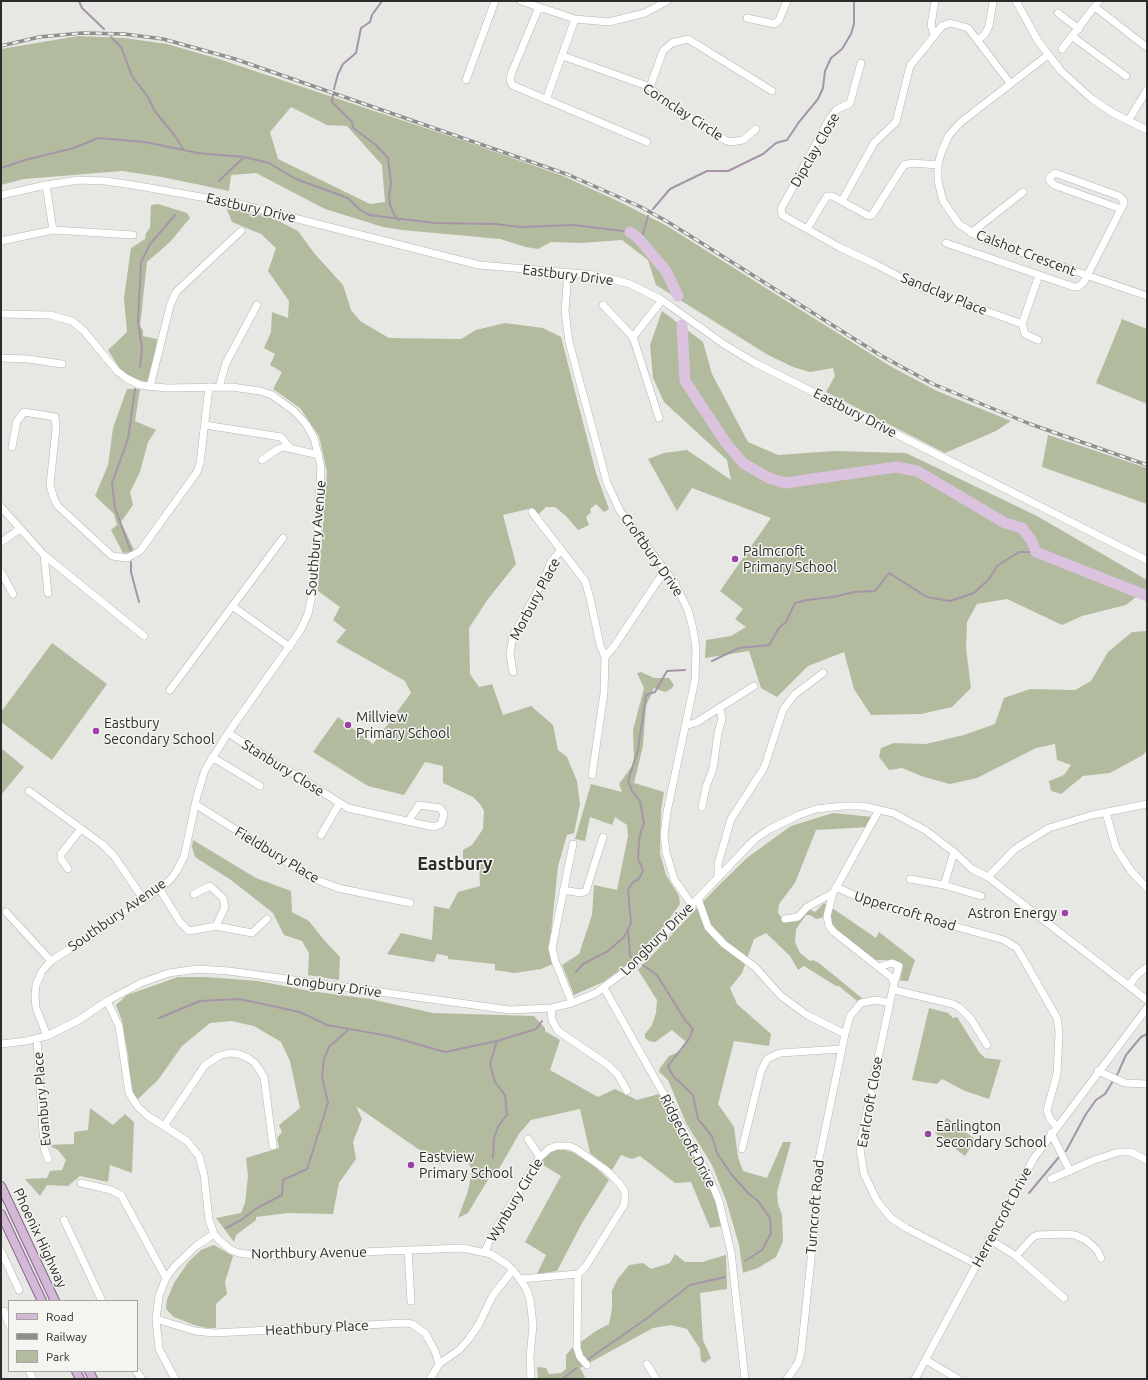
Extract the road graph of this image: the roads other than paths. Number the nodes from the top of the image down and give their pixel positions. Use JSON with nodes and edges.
{"nodes":[{"id":1,"x":495,"y":1,"type":"edge"},
{"id":2,"x":521,"y":1,"type":"edge"},
{"id":3,"x":667,"y":1,"type":"edge"},
{"id":4,"x":787,"y":1,"type":"edge"},
{"id":5,"x":935,"y":1,"type":"edge"},
{"id":6,"x":1016,"y":1,"type":"edge"},
{"id":7,"x":994,"y":2,"type":"dead end"},
{"id":8,"x":1097,"y":4,"type":"edge"},
{"id":9,"x":539,"y":7,"type":"junction"},
{"id":10,"x":1058,"y":13,"type":"dead end"},
{"id":11,"x":747,"y":18,"type":"dead end"},
{"id":12,"x":575,"y":19,"type":"junction"},
{"id":13,"x":1079,"y":29,"type":"junction"},
{"id":14,"x":934,"y":35,"type":"junction"},
{"id":15,"x":1073,"y":37,"type":"junction"},
{"id":16,"x":978,"y":40,"type":"junction"},
{"id":17,"x":1145,"y":46,"type":"dead end"},
{"id":18,"x":1062,"y":49,"type":"dead end"},
{"id":19,"x":1048,"y":55,"type":"junction"},
{"id":20,"x":563,"y":56,"type":"junction"},
{"id":21,"x":861,"y":63,"type":"dead end"},
{"id":22,"x":1126,"y":76,"type":"dead end"},
{"id":23,"x":466,"y":80,"type":"dead end"},
{"id":24,"x":1010,"y":83,"type":"junction"},
{"id":25,"x":650,"y":87,"type":"junction"},
{"id":26,"x":1147,"y":90,"type":"edge"},
{"id":27,"x":772,"y":91,"type":"dead end"},
{"id":28,"x":546,"y":100,"type":"junction"},
{"id":29,"x":1128,"y":121,"type":"junction"},
{"id":30,"x":756,"y":129,"type":"dead end"},
{"id":31,"x":1147,"y":130,"type":"edge"},
{"id":32,"x":647,"y":142,"type":"dead end"},
{"id":33,"x":938,"y":165,"type":"junction"},
{"id":34,"x":46,"y":185,"type":"junction"},
{"id":35,"x":1023,"y":192,"type":"dead end"},
{"id":36,"x":1,"y":195,"type":"edge"},
{"id":37,"x":842,"y":201,"type":"junction"},
{"id":38,"x":1121,"y":209,"type":"junction"},
{"id":39,"x":807,"y":229,"type":"junction"},
{"id":40,"x":53,"y":230,"type":"junction"},
{"id":41,"x":241,"y":231,"type":"dead end"},
{"id":42,"x":971,"y":233,"type":"junction"},
{"id":43,"x":133,"y":235,"type":"dead end"},
{"id":44,"x":1,"y":241,"type":"edge"},
{"id":45,"x":946,"y":243,"type":"dead end"},
{"id":46,"x":867,"y":260,"type":"joint"},
{"id":47,"x":568,"y":272,"type":"junction"},
{"id":48,"x":1040,"y":275,"type":"junction"},
{"id":49,"x":1087,"y":276,"type":"junction"},
{"id":50,"x":1147,"y":296,"type":"edge"},
{"id":51,"x":662,"y":300,"type":"junction"},
{"id":52,"x":257,"y":305,"type":"dead end"},
{"id":53,"x":603,"y":305,"type":"dead end"},
{"id":54,"x":1,"y":314,"type":"edge"},
{"id":55,"x":1022,"y":324,"type":"junction"},
{"id":56,"x":633,"y":337,"type":"junction"},
{"id":57,"x":1038,"y":340,"type":"dead end"},
{"id":58,"x":1,"y":358,"type":"edge"},
{"id":59,"x":62,"y":364,"type":"dead end"},
{"id":60,"x":150,"y":387,"type":"junction"},
{"id":61,"x":210,"y":387,"type":"junction"},
{"id":62,"x":218,"y":387,"type":"junction"},
{"id":63,"x":660,"y":418,"type":"dead end"},
{"id":64,"x":205,"y":425,"type":"junction"},
{"id":65,"x":12,"y":447,"type":"dead end"},
{"id":66,"x":289,"y":447,"type":"junction"},
{"id":67,"x":319,"y":455,"type":"junction"},
{"id":68,"x":262,"y":460,"type":"dead end"},
{"id":69,"x":1,"y":507,"type":"edge"},
{"id":70,"x":532,"y":512,"type":"dead end"},
{"id":71,"x":20,"y":529,"type":"junction"},
{"id":72,"x":283,"y":538,"type":"dead end"},
{"id":73,"x":1,"y":542,"type":"edge"},
{"id":74,"x":561,"y":550,"type":"junction"},
{"id":75,"x":44,"y":555,"type":"junction"},
{"id":76,"x":1147,"y":560,"type":"edge"},
{"id":77,"x":666,"y":570,"type":"junction"},
{"id":78,"x":1,"y":572,"type":"edge"},
{"id":79,"x":48,"y":593,"type":"dead end"},
{"id":80,"x":13,"y":594,"type":"dead end"},
{"id":81,"x":232,"y":606,"type":"junction"},
{"id":82,"x":144,"y":636,"type":"dead end"},
{"id":83,"x":290,"y":647,"type":"junction"},
{"id":84,"x":605,"y":657,"type":"junction"},
{"id":85,"x":513,"y":672,"type":"dead end"},
{"id":86,"x":824,"y":673,"type":"dead end"},
{"id":87,"x":754,"y":686,"type":"dead end"},
{"id":88,"x":170,"y":690,"type":"dead end"},
{"id":89,"x":720,"y":708,"type":"junction"},
{"id":90,"x":684,"y":726,"type":"junction"},
{"id":91,"x":228,"y":733,"type":"junction"},
{"id":92,"x":212,"y":757,"type":"junction"},
{"id":93,"x":592,"y":776,"type":"dead end"},
{"id":94,"x":260,"y":786,"type":"dead end"},
{"id":95,"x":30,"y":791,"type":"dead end"},
{"id":96,"x":195,"y":804,"type":"junction"},
{"id":97,"x":339,"y":804,"type":"junction"},
{"id":98,"x":1147,"y":804,"type":"edge"},
{"id":99,"x":702,"y":807,"type":"dead end"},
{"id":100,"x":879,"y":810,"type":"junction"},
{"id":101,"x":1106,"y":813,"type":"junction"},
{"id":102,"x":409,"y":820,"type":"junction"},
{"id":103,"x":81,"y":829,"type":"junction"},
{"id":104,"x":321,"y":835,"type":"dead end"},
{"id":105,"x":602,"y":837,"type":"dead end"},
{"id":106,"x":573,"y":844,"type":"dead end"},
{"id":107,"x":954,"y":852,"type":"junction"},
{"id":108,"x":68,"y":869,"type":"dead end"},
{"id":109,"x":988,"y":877,"type":"junction"},
{"id":110,"x":718,"y":878,"type":"junction"},
{"id":111,"x":910,"y":879,"type":"dead end"},
{"id":112,"x":944,"y":885,"type":"junction"},
{"id":113,"x":159,"y":888,"type":"junction"},
{"id":114,"x":1147,"y":888,"type":"edge"},
{"id":115,"x":563,"y":890,"type":"junction"},
{"id":116,"x":835,"y":890,"type":"junction"},
{"id":117,"x":194,"y":894,"type":"dead end"},
{"id":118,"x":981,"y":896,"type":"dead end"},
{"id":119,"x":698,"y":899,"type":"junction"},
{"id":120,"x":144,"y":900,"type":"junction"},
{"id":121,"x":410,"y":903,"type":"dead end"},
{"id":122,"x":692,"y":905,"type":"junction"},
{"id":123,"x":6,"y":912,"type":"dead end"},
{"id":124,"x":267,"y":919,"type":"dead end"},
{"id":125,"x":785,"y":919,"type":"dead end"},
{"id":126,"x":216,"y":926,"type":"junction"},
{"id":127,"x":51,"y":961,"type":"junction"},
{"id":128,"x":878,"y":967,"type":"junction"},
{"id":129,"x":1147,"y":967,"type":"edge"},
{"id":130,"x":894,"y":986,"type":"junction"},
{"id":131,"x":1129,"y":986,"type":"junction"},
{"id":132,"x":604,"y":988,"type":"junction"},
{"id":133,"x":1147,"y":1000,"type":"edge"},
{"id":134,"x":107,"y":1001,"type":"junction"},
{"id":135,"x":572,"y":1003,"type":"junction"},
{"id":136,"x":890,"y":1003,"type":"junction"},
{"id":137,"x":551,"y":1008,"type":"junction"},
{"id":138,"x":1147,"y":1008,"type":"edge"},
{"id":139,"x":845,"y":1034,"type":"junction"},
{"id":140,"x":47,"y":1036,"type":"junction"},
{"id":141,"x":37,"y":1039,"type":"junction"},
{"id":142,"x":1,"y":1044,"type":"edge"},
{"id":143,"x":986,"y":1045,"type":"dead end"},
{"id":144,"x":841,"y":1049,"type":"junction"},
{"id":145,"x":1098,"y":1071,"type":"junction"},
{"id":146,"x":1147,"y":1084,"type":"edge"},
{"id":147,"x":627,"y":1091,"type":"dead end"},
{"id":148,"x":164,"y":1126,"type":"junction"},
{"id":149,"x":1056,"y":1126,"type":"junction"},
{"id":150,"x":1051,"y":1133,"type":"junction"},
{"id":151,"x":528,"y":1139,"type":"dead end"},
{"id":152,"x":273,"y":1146,"type":"dead end"},
{"id":153,"x":742,"y":1149,"type":"dead end"},
{"id":154,"x":540,"y":1157,"type":"junction"},
{"id":155,"x":48,"y":1159,"type":"dead end"},
{"id":156,"x":1147,"y":1160,"type":"edge"},
{"id":157,"x":1070,"y":1171,"type":"junction"},
{"id":158,"x":1051,"y":1180,"type":"dead end"},
{"id":159,"x":81,"y":1183,"type":"dead end"},
{"id":160,"x":1,"y":1186,"type":"edge"},
{"id":161,"x":1,"y":1214,"type":"edge"},
{"id":162,"x":64,"y":1220,"type":"dead end"},
{"id":163,"x":214,"y":1234,"type":"junction"},
{"id":164,"x":989,"y":1239,"type":"junction"},
{"id":165,"x":408,"y":1250,"type":"junction"},
{"id":166,"x":1,"y":1251,"type":"edge"},
{"id":167,"x":485,"y":1252,"type":"junction"},
{"id":168,"x":1016,"y":1256,"type":"junction"},
{"id":169,"x":1101,"y":1258,"type":"dead end"},
{"id":170,"x":976,"y":1264,"type":"junction"},
{"id":171,"x":513,"y":1270,"type":"junction"},
{"id":172,"x":578,"y":1274,"type":"junction"},
{"id":173,"x":166,"y":1278,"type":"junction"},
{"id":174,"x":521,"y":1279,"type":"junction"},
{"id":175,"x":19,"y":1290,"type":"dead end"},
{"id":176,"x":1064,"y":1298,"type":"dead end"},
{"id":177,"x":42,"y":1300,"type":"edge"},
{"id":178,"x":55,"y":1300,"type":"edge"},
{"id":179,"x":102,"y":1300,"type":"edge"},
{"id":180,"x":411,"y":1301,"type":"dead end"},
{"id":181,"x":4,"y":1311,"type":"dead end"},
{"id":182,"x":156,"y":1319,"type":"junction"},
{"id":183,"x":8,"y":1322,"type":"edge"},
{"id":184,"x":926,"y":1360,"type":"junction"},
{"id":185,"x":438,"y":1364,"type":"junction"},
{"id":186,"x":647,"y":1364,"type":"dead end"},
{"id":187,"x":587,"y":1365,"type":"dead end"},
{"id":188,"x":530,"y":1378,"type":"edge"},
{"id":189,"x":174,"y":1379,"type":"edge"},
{"id":190,"x":430,"y":1379,"type":"edge"},
{"id":191,"x":656,"y":1379,"type":"edge"},
{"id":192,"x":745,"y":1379,"type":"edge"},
{"id":193,"x":787,"y":1379,"type":"edge"},
{"id":194,"x":915,"y":1379,"type":"edge"},
{"id":195,"x":958,"y":1379,"type":"edge"}],
"edges":[{"from":1,"to":23,"type":"street"},
{"from":2,"to":9,"type":"street"},
{"from":3,"to":12,"type":"street"},
{"from":4,"to":11,"type":"street"},
{"from":5,"to":14,"type":"street"},
{"from":6,"to":19,"type":"street"},
{"from":7,"to":16,"type":"street"},
{"from":8,"to":13,"type":"street"},
{"from":8,"to":17,"type":"street"},
{"from":9,"to":12,"type":"street"},
{"from":9,"to":28,"type":"street"},
{"from":10,"to":13,"type":"street"},
{"from":12,"to":20,"type":"street"},
{"from":13,"to":15,"type":"street"},
{"from":14,"to":16,"type":"street"},
{"from":14,"to":37,"type":"street"},
{"from":15,"to":18,"type":"street"},
{"from":15,"to":22,"type":"street"},
{"from":16,"to":24,"type":"street"},
{"from":19,"to":24,"type":"street","name":"Calshot Crescent"},
{"from":19,"to":29,"type":"street"},
{"from":20,"to":25,"type":"street","name":"Cornclay Circle"},
{"from":20,"to":28,"type":"street"},
{"from":21,"to":39,"type":"street","name":"Dipclay Close"},
{"from":24,"to":33,"type":"street","name":"Calshot Crescent"},
{"from":25,"to":27,"type":"street"},
{"from":25,"to":30,"type":"street","name":"Cornclay Circle"},
{"from":26,"to":29,"type":"street"},
{"from":28,"to":32,"type":"street"},
{"from":29,"to":31,"type":"street"},
{"from":33,"to":37,"type":"street"},
{"from":33,"to":42,"type":"street","name":"Calshot Crescent"},
{"from":34,"to":36,"type":"street","name":"Eastbury Drive"},
{"from":34,"to":40,"type":"street"},
{"from":34,"to":47,"type":"street","name":"Eastbury Drive"},
{"from":35,"to":42,"type":"street"},
{"from":37,"to":39,"type":"street"},
{"from":38,"to":38,"type":"street"},
{"from":38,"to":49,"type":"street"},
{"from":39,"to":46,"type":"street","name":"Dipclay Close"},
{"from":40,"to":43,"type":"street"},
{"from":40,"to":44,"type":"street"},
{"from":41,"to":60,"type":"street"},
{"from":42,"to":49,"type":"street","name":"Calshot Crescent"},
{"from":45,"to":48,"type":"street"},
{"from":46,"to":55,"type":"street","name":"Sandclay Place"},
{"from":47,"to":51,"type":"street","name":"Eastbury Drive"},
{"from":47,"to":77,"type":"street","name":"Croftbury Drive"},
{"from":48,"to":49,"type":"street"},
{"from":48,"to":55,"type":"street"},
{"from":49,"to":50,"type":"street","name":"Calshot Crescent"},
{"from":51,"to":56,"type":"street"},
{"from":51,"to":76,"type":"street","name":"Eastbury Drive"},
{"from":52,"to":62,"type":"street"},
{"from":53,"to":56,"type":"street"},
{"from":54,"to":60,"type":"street","name":"Southbury Avenue"},
{"from":55,"to":57,"type":"street"},
{"from":56,"to":63,"type":"street"},
{"from":58,"to":59,"type":"street"},
{"from":60,"to":61,"type":"street","name":"Southbury Avenue"},
{"from":61,"to":62,"type":"street","name":"Southbury Avenue"},
{"from":61,"to":64,"type":"street"},
{"from":62,"to":67,"type":"street","name":"Southbury Avenue"},
{"from":64,"to":65,"type":"street"},
{"from":64,"to":66,"type":"street"},
{"from":66,"to":67,"type":"street"},
{"from":66,"to":68,"type":"street"},
{"from":67,"to":83,"type":"street","name":"Southbury Avenue"},
{"from":69,"to":71,"type":"street"},
{"from":70,"to":74,"type":"street","name":"Morbury Place"},
{"from":71,"to":73,"type":"street"},
{"from":71,"to":75,"type":"street"},
{"from":72,"to":81,"type":"street"},
{"from":74,"to":84,"type":"street","name":"Morbury Place"},
{"from":74,"to":85,"type":"street","name":"Morbury Place"},
{"from":75,"to":79,"type":"street"},
{"from":75,"to":82,"type":"street"},
{"from":77,"to":84,"type":"street"},
{"from":77,"to":90,"type":"street","name":"Croftbury Drive"},
{"from":78,"to":80,"type":"street"},
{"from":81,"to":83,"type":"street"},
{"from":81,"to":88,"type":"street"},
{"from":83,"to":91,"type":"street","name":"Southbury Avenue"},
{"from":84,"to":93,"type":"street"},
{"from":86,"to":110,"type":"street"},
{"from":87,"to":89,"type":"street"},
{"from":89,"to":90,"type":"street"},
{"from":89,"to":99,"type":"street"},
{"from":90,"to":122,"type":"street","name":"Croftbury Drive"},
{"from":91,"to":92,"type":"street","name":"Southbury Avenue"},
{"from":91,"to":97,"type":"street","name":"Stanbury Close"},
{"from":92,"to":94,"type":"street"},
{"from":92,"to":96,"type":"street","name":"Southbury Avenue"},
{"from":95,"to":103,"type":"street"},
{"from":96,"to":113,"type":"street","name":"Southbury Avenue"},
{"from":96,"to":121,"type":"street","name":"Fieldbury Place"},
{"from":97,"to":102,"type":"street","name":"Stanbury Close"},
{"from":97,"to":104,"type":"street","name":"Stanbury Close"},
{"from":98,"to":101,"type":"street"},
{"from":100,"to":107,"type":"street","name":"Longbury Drive"},
{"from":100,"to":110,"type":"street","name":"Longbury Drive"},
{"from":100,"to":116,"type":"street","name":"Uppercroft Road"},
{"from":101,"to":109,"type":"street"},
{"from":101,"to":114,"type":"street"},
{"from":102,"to":102,"type":"street","name":"Stanbury Close"},
{"from":103,"to":108,"type":"street"},
{"from":103,"to":120,"type":"street"},
{"from":105,"to":115,"type":"street"},
{"from":106,"to":115,"type":"street"},
{"from":107,"to":109,"type":"street","name":"Longbury Drive"},
{"from":107,"to":112,"type":"street"},
{"from":109,"to":131,"type":"street","name":"Longbury Drive"},
{"from":110,"to":119,"type":"street","name":"Longbury Drive"},
{"from":111,"to":112,"type":"street"},
{"from":112,"to":118,"type":"street"},
{"from":113,"to":120,"type":"street","name":"Southbury Avenue"},
{"from":113,"to":126,"type":"street"},
{"from":115,"to":135,"type":"street"},
{"from":116,"to":125,"type":"street"},
{"from":116,"to":128,"type":"street","name":"Uppercroft Road"},
{"from":116,"to":149,"type":"street","name":"Uppercroft Road"},
{"from":117,"to":126,"type":"street"},
{"from":119,"to":122,"type":"street","name":"Longbury Drive"},
{"from":119,"to":139,"type":"street"},
{"from":120,"to":127,"type":"street","name":"Southbury Avenue"},
{"from":122,"to":132,"type":"street","name":"Longbury Drive"},
{"from":123,"to":127,"type":"street"},
{"from":124,"to":126,"type":"street"},
{"from":127,"to":140,"type":"street","name":"Southbury Avenue"},
{"from":128,"to":130,"type":"street"},
{"from":128,"to":130,"type":"street","name":"Earlcroft Close"},
{"from":129,"to":131,"type":"street"},
{"from":130,"to":136,"type":"street","name":"Earlcroft Close"},
{"from":130,"to":143,"type":"street"},
{"from":131,"to":133,"type":"street","name":"Longbury Drive"},
{"from":132,"to":135,"type":"street","name":"Longbury Drive"},
{"from":132,"to":192,"type":"street","name":"Ridgecroft Drive"},
{"from":134,"to":137,"type":"street","name":"Longbury Drive"},
{"from":134,"to":140,"type":"street","name":"Longbury Drive"},
{"from":134,"to":148,"type":"street"},
{"from":135,"to":137,"type":"street","name":"Longbury Drive"},
{"from":136,"to":139,"type":"street"},
{"from":136,"to":170,"type":"street","name":"Earlcroft Close"},
{"from":137,"to":147,"type":"street"},
{"from":138,"to":145,"type":"street","name":"Herrencroft Drive"},
{"from":139,"to":144,"type":"street","name":"Turncroft Road"},
{"from":140,"to":141,"type":"street","name":"Longbury Drive"},
{"from":141,"to":142,"type":"street","name":"Longbury Drive"},
{"from":141,"to":155,"type":"street","name":"Evanbury Place"},
{"from":144,"to":153,"type":"street"},
{"from":144,"to":193,"type":"street","name":"Turncroft Road"},
{"from":145,"to":146,"type":"street"},
{"from":145,"to":149,"type":"street","name":"Herrencroft Drive"},
{"from":148,"to":152,"type":"street"},
{"from":148,"to":163,"type":"street"},
{"from":149,"to":150,"type":"street","name":"Herrencroft Drive"},
{"from":150,"to":157,"type":"street"},
{"from":150,"to":164,"type":"street","name":"Herrencroft Drive"},
{"from":151,"to":154,"type":"street"},
{"from":154,"to":167,"type":"street","name":"Wynbury Circle"},
{"from":154,"to":172,"type":"street","name":"Wynbury Circle"},
{"from":156,"to":157,"type":"street"},
{"from":157,"to":158,"type":"street"},
{"from":159,"to":173,"type":"street"},
{"from":160,"to":178,"type":"main road","name":"Phoenix Highway"},
{"from":161,"to":177,"type":"main road","name":"Phoenix Highway"},
{"from":162,"to":179,"type":"street"},
{"from":163,"to":165,"type":"street","name":"Northbury Avenue"},
{"from":163,"to":173,"type":"street"},
{"from":164,"to":168,"type":"street"},
{"from":164,"to":170,"type":"street","name":"Herrencroft Drive"},
{"from":165,"to":167,"type":"street","name":"Northbury Avenue"},
{"from":165,"to":180,"type":"street"},
{"from":166,"to":175,"type":"street"},
{"from":167,"to":171,"type":"street","name":"Northbury Avenue"},
{"from":168,"to":169,"type":"street"},
{"from":168,"to":176,"type":"street"},
{"from":170,"to":184,"type":"street","name":"Herrencroft Drive"},
{"from":171,"to":174,"type":"street","name":"Northbury Avenue"},
{"from":171,"to":185,"type":"street"},
{"from":172,"to":174,"type":"street"},
{"from":172,"to":187,"type":"street"},
{"from":173,"to":182,"type":"street"},
{"from":174,"to":188,"type":"street","name":"Northbury Avenue"},
{"from":181,"to":183,"type":"street"},
{"from":182,"to":185,"type":"street","name":"Heathbury Place"},
{"from":182,"to":189,"type":"street"},
{"from":184,"to":194,"type":"street","name":"Herrencroft Drive"},
{"from":184,"to":195,"type":"street"},
{"from":185,"to":190,"type":"street"},
{"from":186,"to":191,"type":"street"}]}
